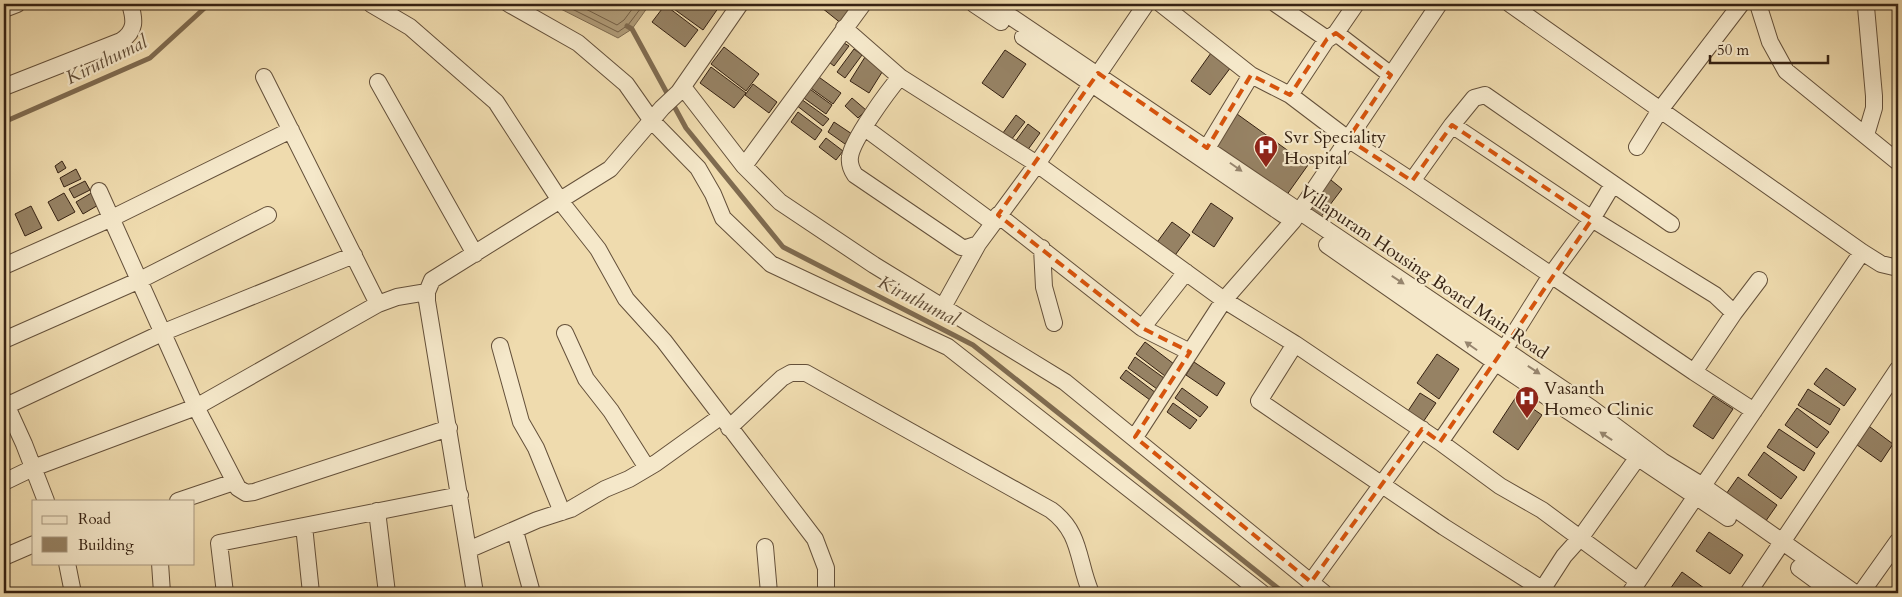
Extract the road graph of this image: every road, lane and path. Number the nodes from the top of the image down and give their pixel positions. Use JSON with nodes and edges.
{"nodes":[{"id":1,"x":16,"y":4,"type":"edge"},
{"id":2,"x":130,"y":4,"type":"edge"},
{"id":3,"x":371,"y":4,"type":"edge"},
{"id":4,"x":509,"y":4,"type":"edge"},
{"id":5,"x":740,"y":4,"type":"edge"},
{"id":6,"x":863,"y":4,"type":"edge"},
{"id":7,"x":974,"y":4,"type":"edge"},
{"id":8,"x":992,"y":4,"type":"edge"},
{"id":9,"x":1146,"y":4,"type":"edge"},
{"id":10,"x":1161,"y":4,"type":"edge"},
{"id":11,"x":1276,"y":4,"type":"edge"},
{"id":12,"x":1356,"y":4,"type":"edge"},
{"id":13,"x":1439,"y":4,"type":"edge"},
{"id":14,"x":1510,"y":4,"type":"edge"},
{"id":15,"x":1741,"y":4,"type":"edge"},
{"id":16,"x":1758,"y":4,"type":"edge"},
{"id":17,"x":1868,"y":4,"type":"edge"},
{"id":18,"x":4,"y":9,"type":"edge"},
{"id":19,"x":844,"y":28,"type":"junction"},
{"id":20,"x":1331,"y":36,"type":"junction"},
{"id":21,"x":1251,"y":75,"type":"junction"},
{"id":22,"x":1391,"y":75,"type":"junction"},
{"id":23,"x":264,"y":77,"type":"dead end"},
{"id":24,"x":900,"y":77,"type":"junction"},
{"id":25,"x":1095,"y":78,"type":"junction"},
{"id":26,"x":378,"y":82,"type":"dead end"},
{"id":27,"x":4,"y":87,"type":"edge"},
{"id":28,"x":681,"y":90,"type":"junction"},
{"id":29,"x":1290,"y":95,"type":"junction"},
{"id":30,"x":1660,"y":110,"type":"junction"},
{"id":31,"x":652,"y":121,"type":"junction"},
{"id":32,"x":1870,"y":121,"type":"junction"},
{"id":33,"x":1452,"y":125,"type":"junction"},
{"id":34,"x":865,"y":128,"type":"junction"},
{"id":35,"x":291,"y":130,"type":"junction"},
{"id":36,"x":1348,"y":139,"type":"junction"},
{"id":37,"x":1637,"y":147,"type":"dead end"},
{"id":38,"x":1207,"y":148,"type":"junction"},
{"id":39,"x":1898,"y":162,"type":"edge"},
{"id":40,"x":1038,"y":164,"type":"junction"},
{"id":41,"x":744,"y":166,"type":"junction"},
{"id":42,"x":1412,"y":181,"type":"junction"},
{"id":43,"x":1613,"y":184,"type":"junction"},
{"id":44,"x":100,"y":191,"type":"dead end"},
{"id":45,"x":560,"y":202,"type":"junction"},
{"id":46,"x":268,"y":215,"type":"dead end"},
{"id":47,"x":1296,"y":216,"type":"junction"},
{"id":48,"x":112,"y":218,"type":"junction"},
{"id":49,"x":995,"y":218,"type":"junction"},
{"id":50,"x":1592,"y":219,"type":"junction"},
{"id":51,"x":1671,"y":224,"type":"dead end"},
{"id":52,"x":978,"y":244,"type":"junction"},
{"id":53,"x":1042,"y":248,"type":"junction"},
{"id":54,"x":1862,"y":252,"type":"junction"},
{"id":55,"x":474,"y":254,"type":"junction"},
{"id":56,"x":354,"y":255,"type":"junction"},
{"id":57,"x":4,"y":266,"type":"edge"},
{"id":58,"x":1898,"y":268,"type":"edge"},
{"id":59,"x":1186,"y":272,"type":"junction"},
{"id":60,"x":1551,"y":275,"type":"junction"},
{"id":61,"x":140,"y":280,"type":"junction"},
{"id":62,"x":1759,"y":280,"type":"dead end"},
{"id":63,"x":427,"y":292,"type":"junction"},
{"id":64,"x":1224,"y":300,"type":"junction"},
{"id":65,"x":378,"y":304,"type":"junction"},
{"id":66,"x":943,"y":308,"type":"junction"},
{"id":67,"x":1734,"y":313,"type":"junction"},
{"id":68,"x":1054,"y":323,"type":"dead end"},
{"id":69,"x":1142,"y":328,"type":"junction"},
{"id":70,"x":164,"y":332,"type":"junction"},
{"id":71,"x":565,"y":332,"type":"dead end"},
{"id":72,"x":4,"y":340,"type":"edge"},
{"id":73,"x":1296,"y":344,"type":"junction"},
{"id":74,"x":500,"y":346,"type":"dead end"},
{"id":75,"x":1190,"y":352,"type":"junction"},
{"id":76,"x":1499,"y":356,"type":"junction"},
{"id":77,"x":1898,"y":369,"type":"edge"},
{"id":78,"x":1694,"y":372,"type":"junction"},
{"id":79,"x":5,"y":404,"type":"edge"},
{"id":80,"x":196,"y":407,"type":"junction"},
{"id":81,"x":1754,"y":411,"type":"junction"},
{"id":82,"x":724,"y":422,"type":"junction"},
{"id":83,"x":449,"y":428,"type":"junction"},
{"id":84,"x":1422,"y":429,"type":"junction"},
{"id":85,"x":1135,"y":437,"type":"junction"},
{"id":86,"x":1440,"y":442,"type":"junction"},
{"id":87,"x":1638,"y":457,"type":"junction"},
{"id":88,"x":33,"y":468,"type":"junction"},
{"id":89,"x":647,"y":468,"type":"junction"},
{"id":90,"x":4,"y":482,"type":"edge"},
{"id":91,"x":234,"y":482,"type":"junction"},
{"id":92,"x":1381,"y":484,"type":"junction"},
{"id":93,"x":1699,"y":491,"type":"junction"},
{"id":94,"x":460,"y":495,"type":"junction"},
{"id":95,"x":46,"y":500,"type":"edge"},
{"id":96,"x":181,"y":500,"type":"edge"},
{"id":97,"x":377,"y":512,"type":"junction"},
{"id":98,"x":562,"y":512,"type":"junction"},
{"id":99,"x":304,"y":526,"type":"junction"},
{"id":100,"x":515,"y":531,"type":"junction"},
{"id":101,"x":1581,"y":538,"type":"junction"},
{"id":102,"x":1898,"y":540,"type":"edge"},
{"id":103,"x":32,"y":545,"type":"edge"},
{"id":104,"x":765,"y":547,"type":"dead end"},
{"id":105,"x":1779,"y":547,"type":"junction"},
{"id":106,"x":468,"y":550,"type":"junction"},
{"id":107,"x":4,"y":557,"type":"edge"},
{"id":108,"x":67,"y":564,"type":"edge"},
{"id":109,"x":160,"y":564,"type":"edge"},
{"id":110,"x":1311,"y":582,"type":"junction"},
{"id":111,"x":1634,"y":587,"type":"edge"},
{"id":112,"x":1544,"y":592,"type":"edge"},
{"id":113,"x":73,"y":593,"type":"edge"},
{"id":114,"x":162,"y":593,"type":"edge"},
{"id":115,"x":225,"y":593,"type":"edge"},
{"id":116,"x":311,"y":593,"type":"edge"},
{"id":117,"x":387,"y":593,"type":"edge"},
{"id":118,"x":475,"y":593,"type":"edge"},
{"id":119,"x":532,"y":593,"type":"edge"},
{"id":120,"x":769,"y":593,"type":"edge"},
{"id":121,"x":826,"y":593,"type":"edge"},
{"id":122,"x":1091,"y":593,"type":"edge"},
{"id":123,"x":1262,"y":593,"type":"edge"},
{"id":124,"x":1324,"y":593,"type":"edge"},
{"id":125,"x":1748,"y":593,"type":"edge"},
{"id":126,"x":1833,"y":593,"type":"edge"},
{"id":127,"x":1855,"y":593,"type":"edge"},
{"id":128,"x":1860,"y":593,"type":"edge"}],
"edges":[{"from":1,"to":18,"type":"street"},
{"from":2,"to":27,"type":"street"},
{"from":3,"to":45,"type":"street"},
{"from":4,"to":31,"type":"street"},
{"from":5,"to":28,"type":"street"},
{"from":6,"to":19,"type":"street"},
{"from":7,"to":25,"type":"street","name":"Villapuram Housing Board Main Road"},
{"from":8,"to":25,"type":"street","name":"Villapuram Housing Board Main Road"},
{"from":9,"to":25,"type":"street"},
{"from":10,"to":21,"type":"street"},
{"from":11,"to":20,"type":"street"},
{"from":12,"to":20,"type":"street"},
{"from":13,"to":22,"type":"street"},
{"from":14,"to":30,"type":"street"},
{"from":15,"to":30,"type":"street"},
{"from":16,"to":32,"type":"street"},
{"from":17,"to":32,"type":"street"},
{"from":19,"to":24,"type":"street"},
{"from":19,"to":41,"type":"street"},
{"from":20,"to":22,"type":"street"},
{"from":20,"to":29,"type":"street"},
{"from":21,"to":29,"type":"street"},
{"from":21,"to":38,"type":"street"},
{"from":22,"to":36,"type":"street"},
{"from":23,"to":35,"type":"street"},
{"from":24,"to":34,"type":"street"},
{"from":24,"to":40,"type":"street"},
{"from":25,"to":38,"type":"street","name":"Villapuram Housing Board Main Road"},
{"from":25,"to":40,"type":"street"},
{"from":25,"to":47,"type":"street","name":"Villapuram Housing Board Main Road"},
{"from":26,"to":55,"type":"street"},
{"from":28,"to":31,"type":"street"},
{"from":28,"to":41,"type":"street"},
{"from":29,"to":36,"type":"street"},
{"from":30,"to":37,"type":"street"},
{"from":30,"to":54,"type":"street"},
{"from":31,"to":45,"type":"street"},
{"from":31,"to":123,"type":"street"},
{"from":32,"to":39,"type":"street"},
{"from":33,"to":42,"type":"street"},
{"from":33,"to":43,"type":"street"},
{"from":33,"to":50,"type":"street"},
{"from":34,"to":49,"type":"street"},
{"from":34,"to":52,"type":"street"},
{"from":35,"to":48,"type":"street"},
{"from":35,"to":56,"type":"street"},
{"from":36,"to":42,"type":"street"},
{"from":36,"to":47,"type":"street"},
{"from":38,"to":47,"type":"street","name":"Villapuram Housing Board Main Road","one_way":true},
{"from":40,"to":49,"type":"street"},
{"from":40,"to":59,"type":"street"},
{"from":41,"to":66,"type":"street"},
{"from":42,"to":60,"type":"street"},
{"from":43,"to":50,"type":"street"},
{"from":43,"to":51,"type":"street"},
{"from":44,"to":48,"type":"street"},
{"from":45,"to":55,"type":"street"},
{"from":45,"to":82,"type":"street"},
{"from":46,"to":61,"type":"street"},
{"from":47,"to":64,"type":"street"},
{"from":47,"to":76,"type":"street","name":"Villapuram Housing Board Main Road"},
{"from":48,"to":57,"type":"street"},
{"from":48,"to":61,"type":"street"},
{"from":49,"to":52,"type":"street"},
{"from":49,"to":53,"type":"street"},
{"from":50,"to":60,"type":"street"},
{"from":50,"to":67,"type":"street"},
{"from":52,"to":66,"type":"street"},
{"from":53,"to":68,"type":"street"},
{"from":53,"to":69,"type":"street"},
{"from":54,"to":58,"type":"street"},
{"from":54,"to":81,"type":"street"},
{"from":55,"to":63,"type":"street"},
{"from":56,"to":65,"type":"street"},
{"from":56,"to":70,"type":"street"},
{"from":59,"to":64,"type":"street"},
{"from":59,"to":69,"type":"street"},
{"from":60,"to":76,"type":"street"},
{"from":60,"to":78,"type":"street"},
{"from":61,"to":70,"type":"street"},
{"from":61,"to":72,"type":"street"},
{"from":62,"to":67,"type":"street"},
{"from":63,"to":65,"type":"street"},
{"from":63,"to":83,"type":"street"},
{"from":64,"to":73,"type":"street"},
{"from":64,"to":75,"type":"street"},
{"from":65,"to":80,"type":"street"},
{"from":66,"to":85,"type":"street"},
{"from":67,"to":78,"type":"street"},
{"from":69,"to":75,"type":"street"},
{"from":70,"to":79,"type":"street"},
{"from":70,"to":80,"type":"street"},
{"from":71,"to":89,"type":"street"},
{"from":73,"to":84,"type":"street"},
{"from":73,"to":92,"type":"street"},
{"from":74,"to":98,"type":"street"},
{"from":75,"to":85,"type":"street"},
{"from":76,"to":86,"type":"street"},
{"from":87,"to":76,"type":"street","name":"Villapuram Housing Board Main Road","one_way":true},
{"from":76,"to":93,"type":"street","name":"Villapuram Housing Board Main Road","one_way":true},
{"from":77,"to":105,"type":"street"},
{"from":78,"to":81,"type":"street"},
{"from":79,"to":88,"type":"street"},
{"from":80,"to":88,"type":"street"},
{"from":80,"to":91,"type":"street"},
{"from":81,"to":93,"type":"street"},
{"from":82,"to":89,"type":"street"},
{"from":82,"to":121,"type":"street"},
{"from":82,"to":122,"type":"street"},
{"from":83,"to":91,"type":"street"},
{"from":83,"to":94,"type":"street"},
{"from":84,"to":86,"type":"street"},
{"from":84,"to":92,"type":"street"},
{"from":85,"to":110,"type":"street"},
{"from":86,"to":101,"type":"street"},
{"from":87,"to":93,"type":"street","name":"Villapuram Housing Board Main Road"},
{"from":87,"to":101,"type":"street"},
{"from":88,"to":90,"type":"street"},
{"from":88,"to":95,"type":"street"},
{"from":89,"to":98,"type":"street"},
{"from":91,"to":96,"type":"street"},
{"from":92,"to":110,"type":"street"},
{"from":92,"to":112,"type":"street"},
{"from":93,"to":105,"type":"street","name":"Villapuram Housing Board Main Road"},
{"from":93,"to":111,"type":"street"},
{"from":94,"to":97,"type":"street"},
{"from":94,"to":106,"type":"street"},
{"from":97,"to":99,"type":"street"},
{"from":97,"to":117,"type":"street"},
{"from":98,"to":100,"type":"street"},
{"from":99,"to":115,"type":"street"},
{"from":99,"to":116,"type":"street"},
{"from":100,"to":106,"type":"street"},
{"from":100,"to":119,"type":"street"},
{"from":101,"to":111,"type":"street"},
{"from":101,"to":112,"type":"street"},
{"from":102,"to":128,"type":"street"},
{"from":103,"to":107,"type":"street"},
{"from":104,"to":120,"type":"street"},
{"from":105,"to":125,"type":"street"},
{"from":105,"to":126,"type":"street"},
{"from":105,"to":127,"type":"street","name":"Villapuram Housing Board Main Road"},
{"from":106,"to":118,"type":"street"},
{"from":108,"to":113,"type":"street"},
{"from":109,"to":114,"type":"street"},
{"from":110,"to":124,"type":"street"}]}
